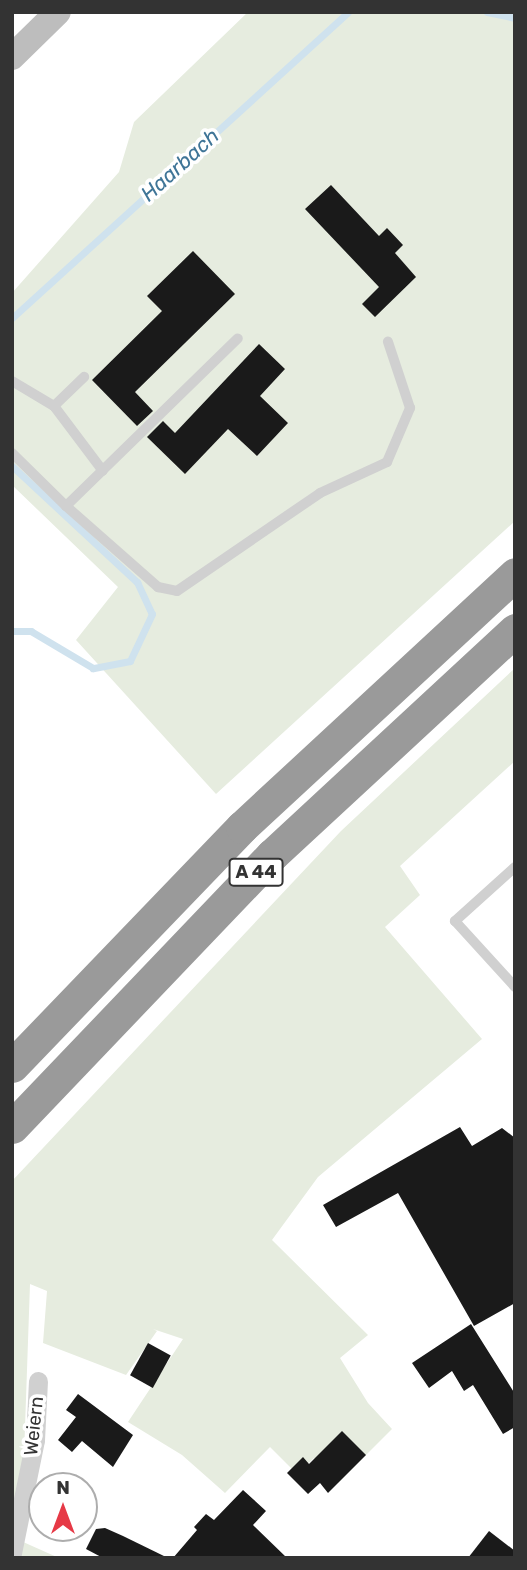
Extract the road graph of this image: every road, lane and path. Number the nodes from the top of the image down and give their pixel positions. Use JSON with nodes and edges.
{"nodes":[{"id":1,"x":58,"y":12,"type":"edge"},
{"id":2,"x":12,"y":57,"type":"edge"},
{"id":3,"x":237,"y":338,"type":"dead end"},
{"id":4,"x":388,"y":342,"type":"dead end"},
{"id":5,"x":84,"y":377,"type":"dead end"},
{"id":6,"x":12,"y":381,"type":"edge"},
{"id":7,"x":54,"y":407,"type":"junction"},
{"id":8,"x":12,"y":453,"type":"edge"},
{"id":9,"x":103,"y":471,"type":"junction"},
{"id":10,"x":66,"y":506,"type":"junction"},
{"id":11,"x":515,"y":574,"type":"edge"},
{"id":12,"x":515,"y":630,"type":"edge"},
{"id":13,"x":515,"y":867,"type":"edge"},
{"id":14,"x":515,"y":987,"type":"edge"},
{"id":15,"x":12,"y":1066,"type":"edge"},
{"id":16,"x":12,"y":1127,"type":"edge"},
{"id":17,"x":38,"y":1381,"type":"dead end"},
{"id":18,"x":12,"y":1553,"type":"edge"}],
"edges":[{"from":1,"to":2,"type":"main road"},
{"from":3,"to":9,"type":"lane"},
{"from":4,"to":10,"type":"lane"},
{"from":5,"to":7,"type":"lane"},
{"from":6,"to":7,"type":"lane"},
{"from":7,"to":9,"type":"lane"},
{"from":8,"to":10,"type":"lane"},
{"from":9,"to":10,"type":"lane"},
{"from":11,"to":15,"type":"highway","number":"A 44"},
{"from":12,"to":16,"type":"highway","number":"A 44"},
{"from":13,"to":14,"type":"lane"},
{"from":17,"to":18,"type":"street","name":"Weiern"}]}
